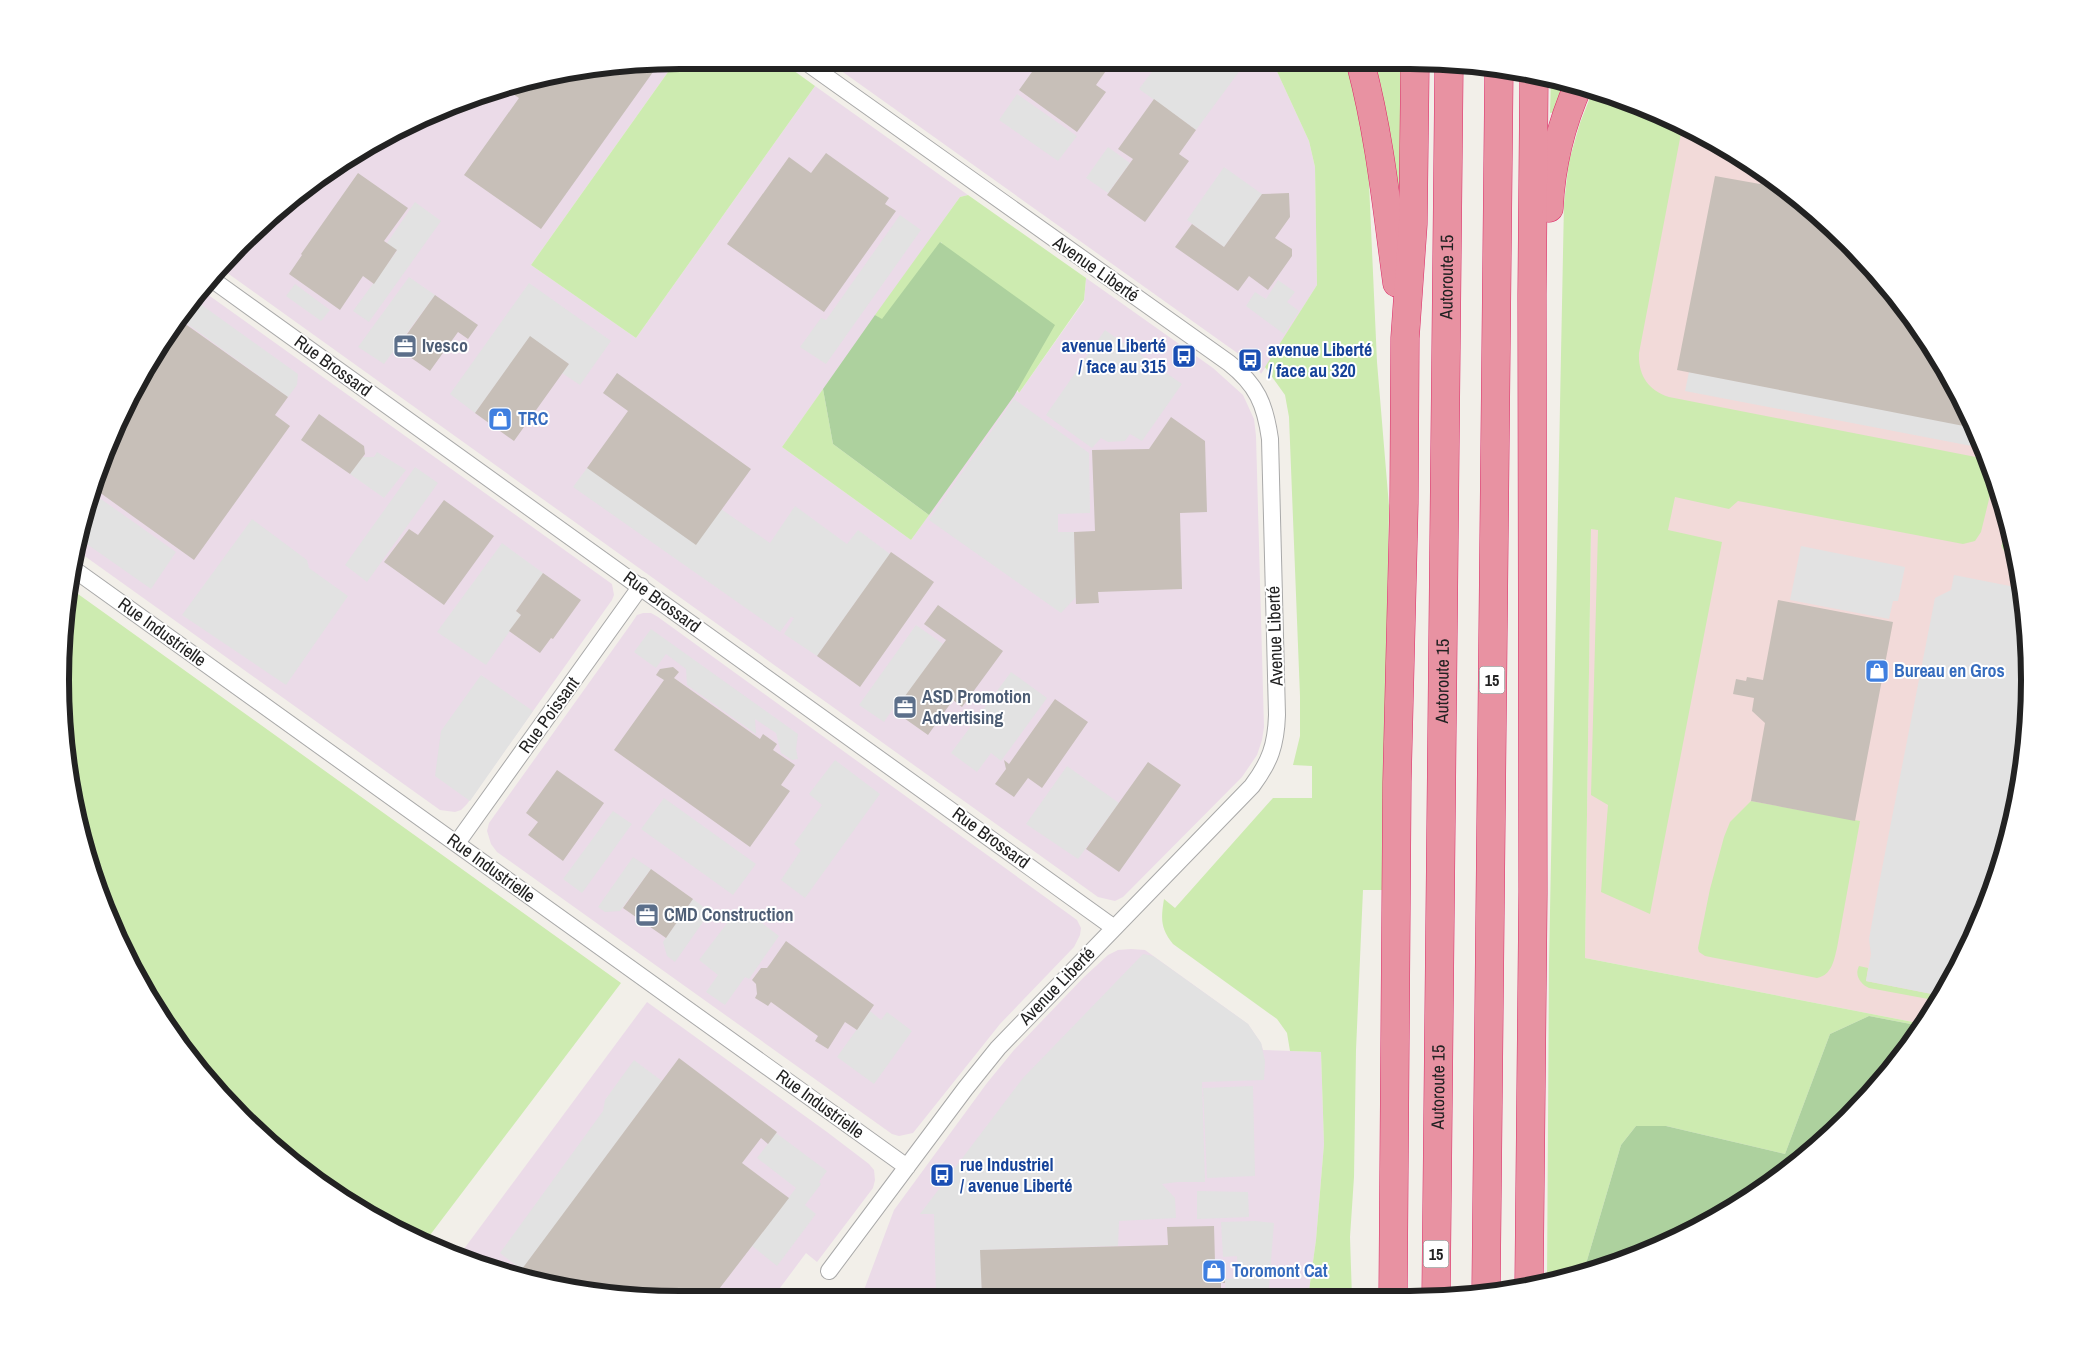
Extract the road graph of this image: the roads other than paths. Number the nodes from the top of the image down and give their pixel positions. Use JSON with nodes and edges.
{"nodes":[{"id":1,"x":816,"y":69,"type":"edge"},
{"id":2,"x":1362,"y":69,"type":"edge"},
{"id":3,"x":1415,"y":69,"type":"edge"},
{"id":4,"x":1449,"y":70,"type":"edge"},
{"id":5,"x":1499,"y":75,"type":"edge"},
{"id":6,"x":1534,"y":81,"type":"edge"},
{"id":7,"x":1576,"y":92,"type":"edge"},
{"id":8,"x":216,"y":282,"type":"edge"},
{"id":9,"x":1405,"y":338,"type":"junction"},
{"id":10,"x":1532,"y":564,"type":"junction"},
{"id":11,"x":78,"y":572,"type":"edge"},
{"id":12,"x":641,"y":586,"type":"junction"},
{"id":13,"x":457,"y":843,"type":"junction"},
{"id":14,"x":1113,"y":927,"type":"junction"},
{"id":15,"x":907,"y":1167,"type":"junction"},
{"id":16,"x":829,"y":1271,"type":"dead end"},
{"id":17,"x":1529,"y":1280,"type":"edge"},
{"id":18,"x":1486,"y":1286,"type":"edge"},
{"id":19,"x":1436,"y":1290,"type":"edge"},
{"id":20,"x":1393,"y":1291,"type":"edge"}],
"edges":[{"from":1,"to":14,"type":"street","name":"Avenue Liberté"},
{"from":2,"to":9,"type":"highway"},
{"from":3,"to":9,"type":"highway"},
{"from":4,"to":19,"type":"highway","name":"Autoroute 15","number":"15"},
{"from":5,"to":18,"type":"highway","number":"15"},
{"from":6,"to":10,"type":"highway"},
{"from":7,"to":10,"type":"highway"},
{"from":8,"to":12,"type":"street","name":"Rue Brossard"},
{"from":9,"to":20,"type":"highway"},
{"from":10,"to":17,"type":"highway"},
{"from":11,"to":13,"type":"street","name":"Rue Industrielle"},
{"from":12,"to":13,"type":"street","name":"Rue Poissant"},
{"from":12,"to":14,"type":"street","name":"Rue Brossard"},
{"from":13,"to":15,"type":"street","name":"Rue Industrielle"},
{"from":14,"to":15,"type":"street","name":"Avenue Liberté"},
{"from":15,"to":16,"type":"street","name":"Avenue Liberté"}]}
